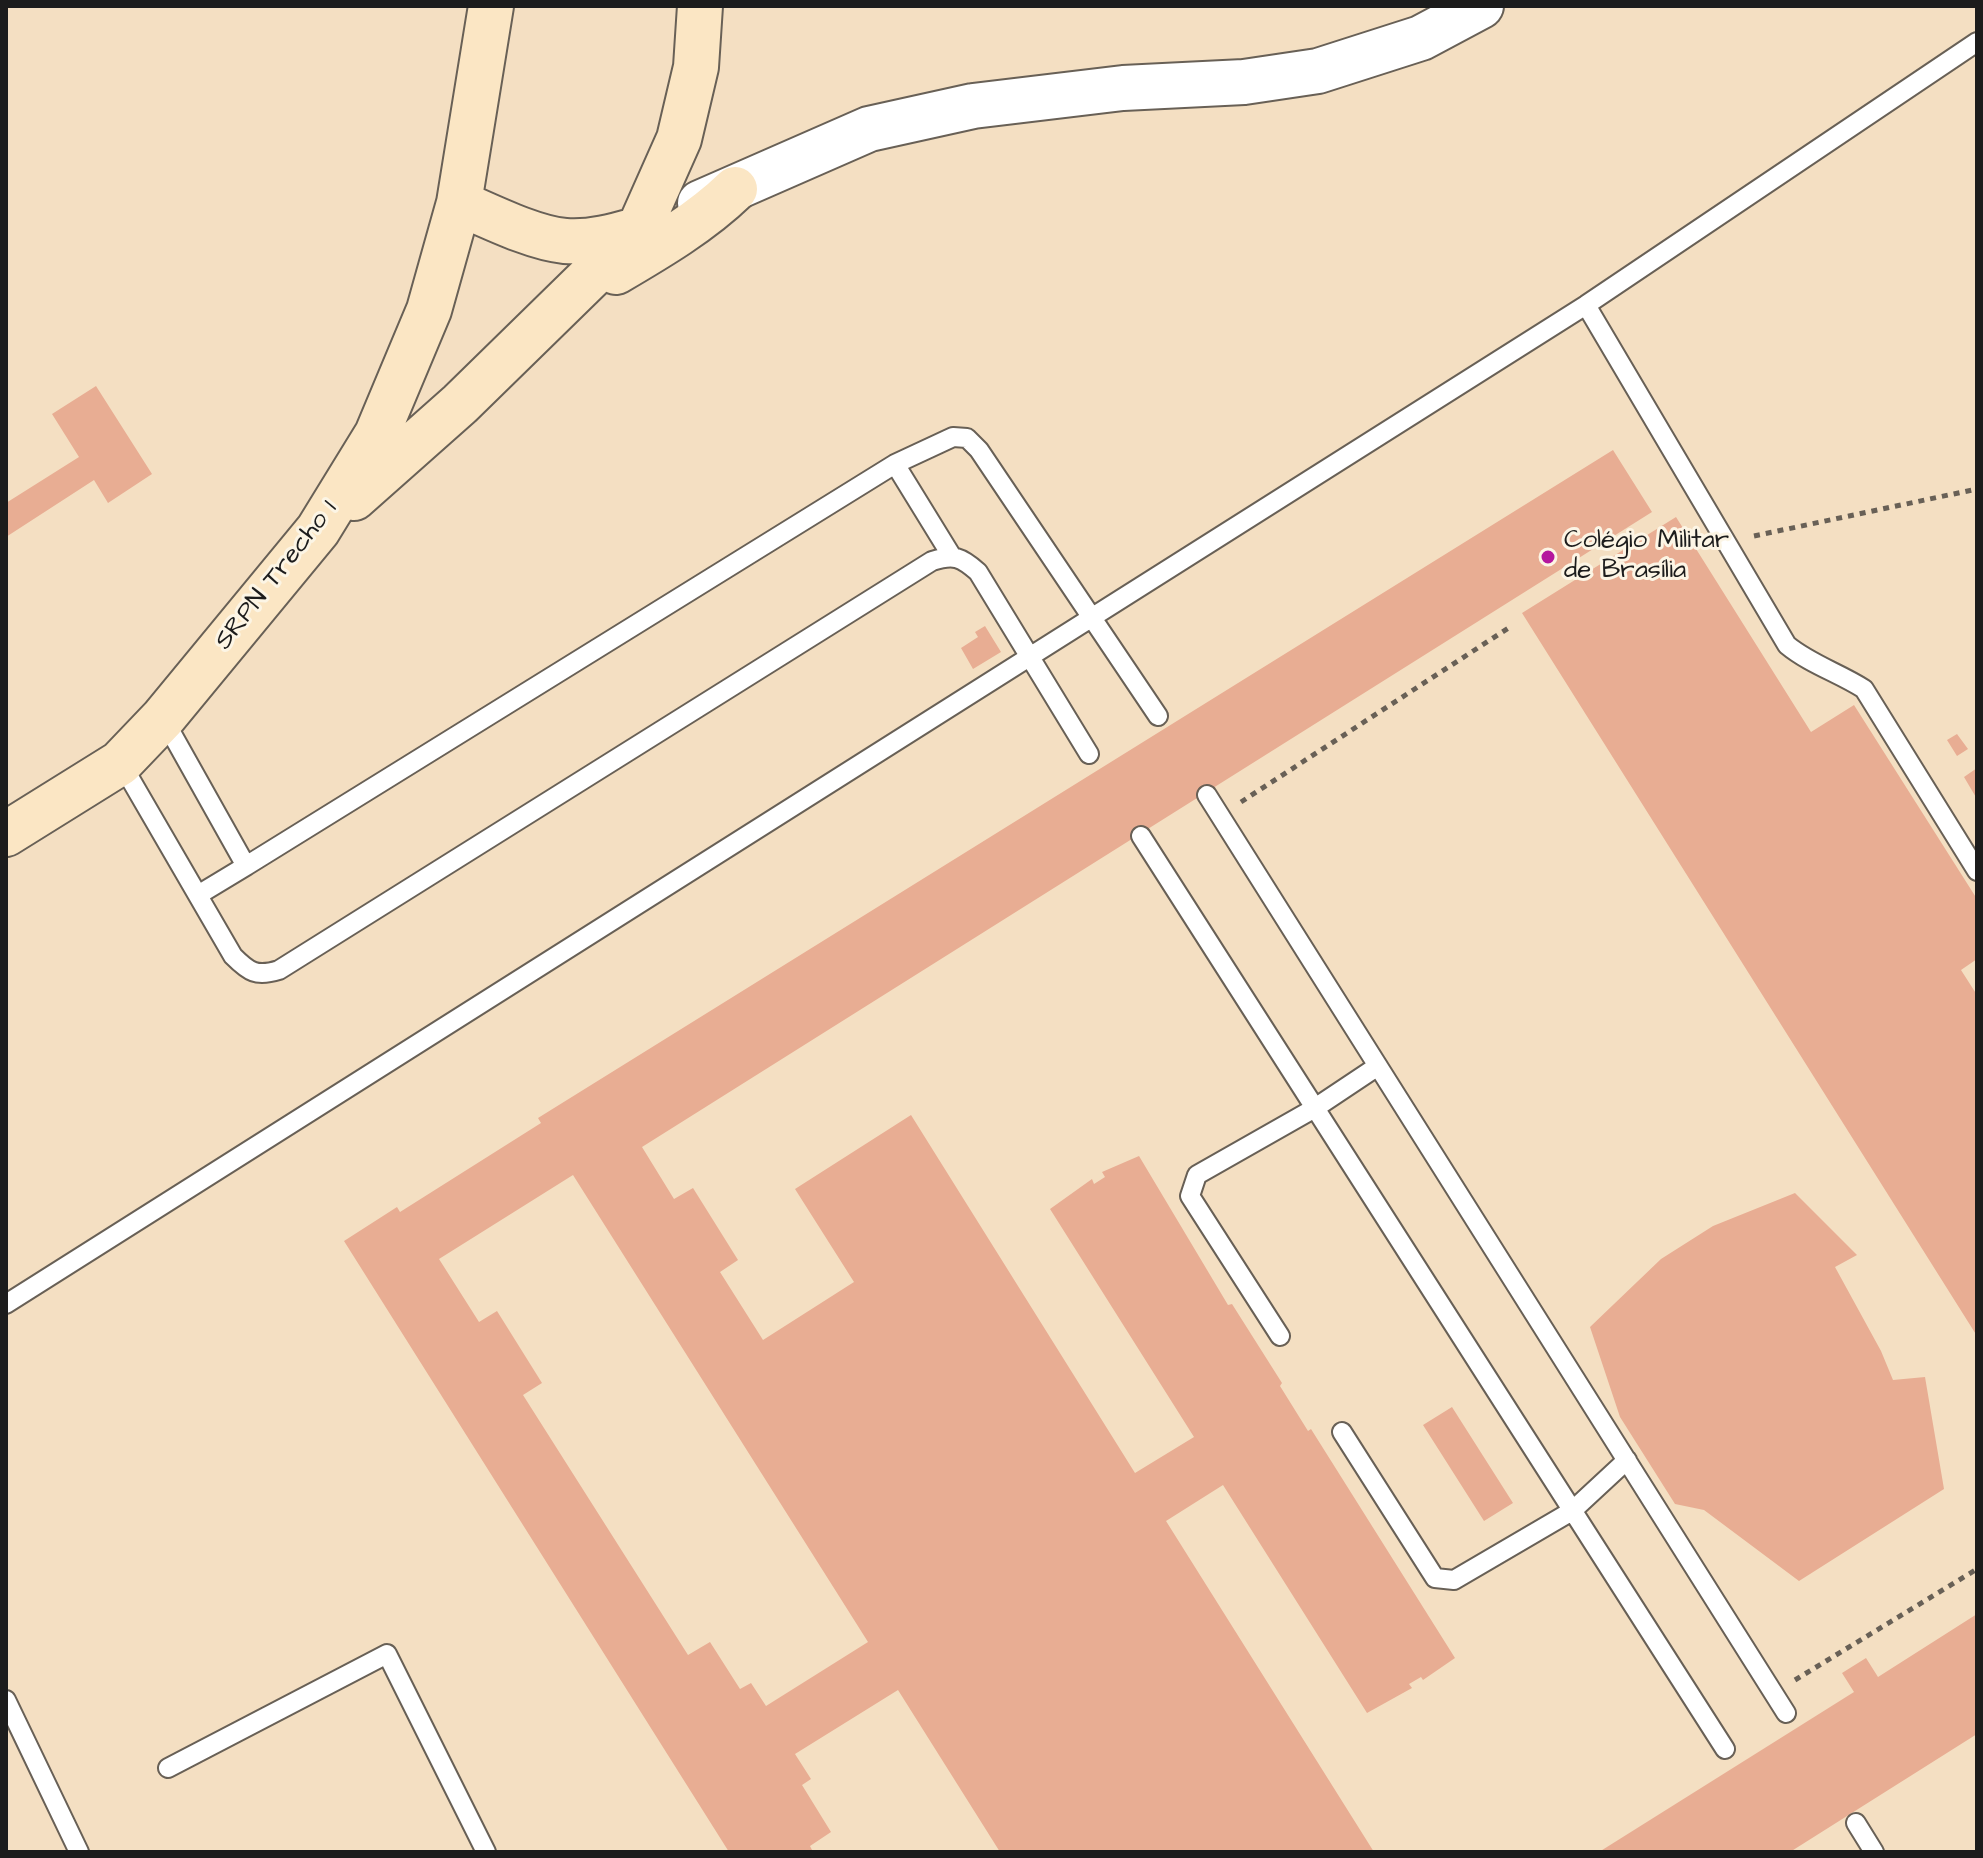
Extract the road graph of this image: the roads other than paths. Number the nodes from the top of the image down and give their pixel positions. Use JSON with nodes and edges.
{"nodes":[{"id":1,"x":491,"y":6,"type":"edge"},
{"id":2,"x":700,"y":6,"type":"edge"},
{"id":3,"x":1481,"y":6,"type":"edge"},
{"id":4,"x":1977,"y":42,"type":"edge"},
{"id":5,"x":735,"y":189,"type":"junction"},
{"id":6,"x":459,"y":203,"type":"junction"},
{"id":7,"x":639,"y":229,"type":"junction"},
{"id":8,"x":563,"y":303,"type":"junction"},
{"id":9,"x":1586,"y":305,"type":"junction"},
{"id":10,"x":895,"y":464,"type":"junction"},
{"id":11,"x":318,"y":530,"type":"junction"},
{"id":12,"x":951,"y":555,"type":"junction"},
{"id":13,"x":1092,"y":616,"type":"junction"},
{"id":14,"x":1030,"y":655,"type":"junction"},
{"id":15,"x":1158,"y":716,"type":"dead end"},
{"id":16,"x":163,"y":718,"type":"junction"},
{"id":17,"x":1089,"y":754,"type":"dead end"},
{"id":18,"x":120,"y":763,"type":"junction"},
{"id":19,"x":1207,"y":795,"type":"dead end"},
{"id":20,"x":6,"y":834,"type":"edge"},
{"id":21,"x":1141,"y":836,"type":"dead end"},
{"id":22,"x":246,"y":866,"type":"junction"},
{"id":23,"x":1977,"y":871,"type":"edge"},
{"id":24,"x":198,"y":895,"type":"junction"},
{"id":25,"x":1378,"y":1066,"type":"junction"},
{"id":26,"x":1315,"y":1108,"type":"junction"},
{"id":27,"x":6,"y":1304,"type":"edge"},
{"id":28,"x":1280,"y":1336,"type":"dead end"},
{"id":29,"x":1342,"y":1432,"type":"dead end"},
{"id":30,"x":1627,"y":1460,"type":"junction"},
{"id":31,"x":1572,"y":1511,"type":"junction"},
{"id":32,"x":6,"y":1700,"type":"edge"},
{"id":33,"x":1786,"y":1713,"type":"dead end"},
{"id":34,"x":1725,"y":1749,"type":"dead end"},
{"id":35,"x":168,"y":1768,"type":"dead end"},
{"id":36,"x":1856,"y":1823,"type":"dead end"},
{"id":37,"x":79,"y":1852,"type":"edge"},
{"id":38,"x":486,"y":1852,"type":"edge"},
{"id":39,"x":1874,"y":1852,"type":"edge"}],
"edges":[{"from":1,"to":6,"type":"main road","name":"SRPN Trecho 1"},
{"from":2,"to":7,"type":"main road"},
{"from":3,"to":5,"type":"street"},
{"from":4,"to":9,"type":"lane"},
{"from":5,"to":7,"type":"street"},
{"from":5,"to":8,"type":"main road"},
{"from":6,"to":7,"type":"main road"},
{"from":6,"to":11,"type":"main road","name":"SRPN Trecho 1"},
{"from":7,"to":8,"type":"main road"},
{"from":8,"to":11,"type":"main road"},
{"from":9,"to":13,"type":"lane"},
{"from":9,"to":23,"type":"lane"},
{"from":10,"to":12,"type":"lane"},
{"from":10,"to":13,"type":"lane"},
{"from":10,"to":22,"type":"lane"},
{"from":11,"to":16,"type":"main road","name":"SRPN Trecho 1"},
{"from":12,"to":14,"type":"lane"},
{"from":12,"to":24,"type":"lane"},
{"from":13,"to":14,"type":"lane"},
{"from":13,"to":15,"type":"lane"},
{"from":14,"to":17,"type":"lane"},
{"from":14,"to":27,"type":"lane"},
{"from":16,"to":18,"type":"main road","name":"SRPN Trecho 1"},
{"from":16,"to":22,"type":"lane"},
{"from":18,"to":20,"type":"main road","name":"SRPN Trecho 1"},
{"from":18,"to":24,"type":"lane"},
{"from":19,"to":25,"type":"lane"},
{"from":21,"to":26,"type":"lane"},
{"from":22,"to":24,"type":"lane"},
{"from":25,"to":26,"type":"lane"},
{"from":25,"to":30,"type":"lane"},
{"from":26,"to":28,"type":"lane"},
{"from":26,"to":31,"type":"lane"},
{"from":29,"to":31,"type":"lane"},
{"from":30,"to":31,"type":"lane"},
{"from":30,"to":33,"type":"lane"},
{"from":31,"to":34,"type":"lane"},
{"from":32,"to":37,"type":"lane"},
{"from":35,"to":38,"type":"lane"},
{"from":36,"to":39,"type":"lane"}]}
